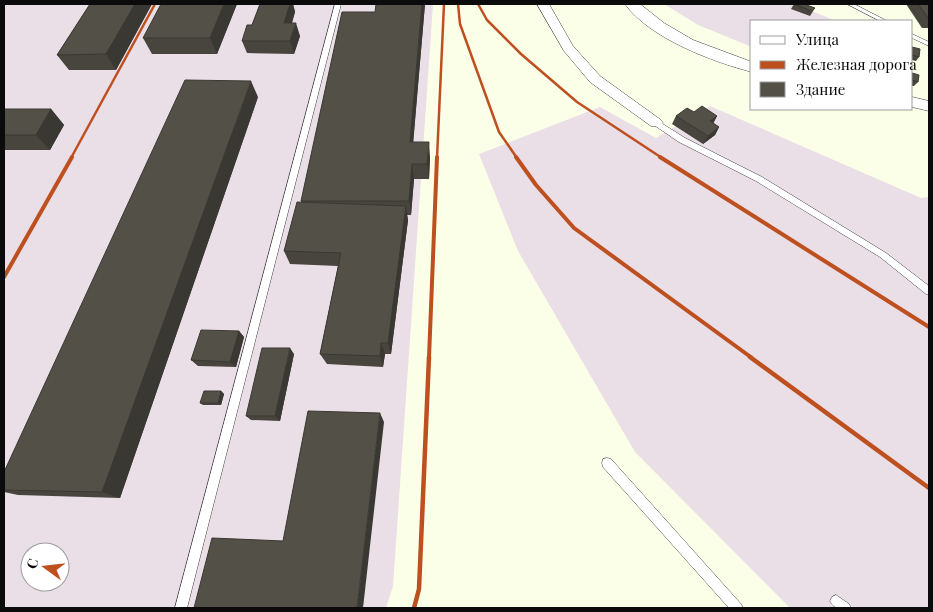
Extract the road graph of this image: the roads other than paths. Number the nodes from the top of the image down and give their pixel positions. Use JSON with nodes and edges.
{"nodes":[{"id":1,"x":338,"y":4,"type":"edge"},
{"id":2,"x":543,"y":4,"type":"edge"},
{"id":3,"x":632,"y":4,"type":"edge"},
{"id":4,"x":850,"y":4,"type":"edge"},
{"id":5,"x":882,"y":20,"type":"edge"},
{"id":6,"x":913,"y":36,"type":"edge"},
{"id":7,"x":929,"y":44,"type":"edge"},
{"id":8,"x":750,"y":66,"type":"edge"},
{"id":9,"x":913,"y":102,"type":"edge"},
{"id":10,"x":929,"y":106,"type":"edge"},
{"id":11,"x":656,"y":123,"type":"joint"},
{"id":12,"x":929,"y":291,"type":"edge"},
{"id":13,"x":607,"y":463,"type":"dead end"},
{"id":14,"x":181,"y":608,"type":"edge"},
{"id":15,"x":737,"y":608,"type":"edge"}],
"edges":[{"from":1,"to":14,"type":"lane"},
{"from":2,"to":11,"type":"street"},
{"from":3,"to":8,"type":"street"},
{"from":4,"to":5,"type":"lane"},
{"from":6,"to":7,"type":"lane"},
{"from":9,"to":10,"type":"street"},
{"from":11,"to":12,"type":"lane"},
{"from":13,"to":15,"type":"lane"}]}
